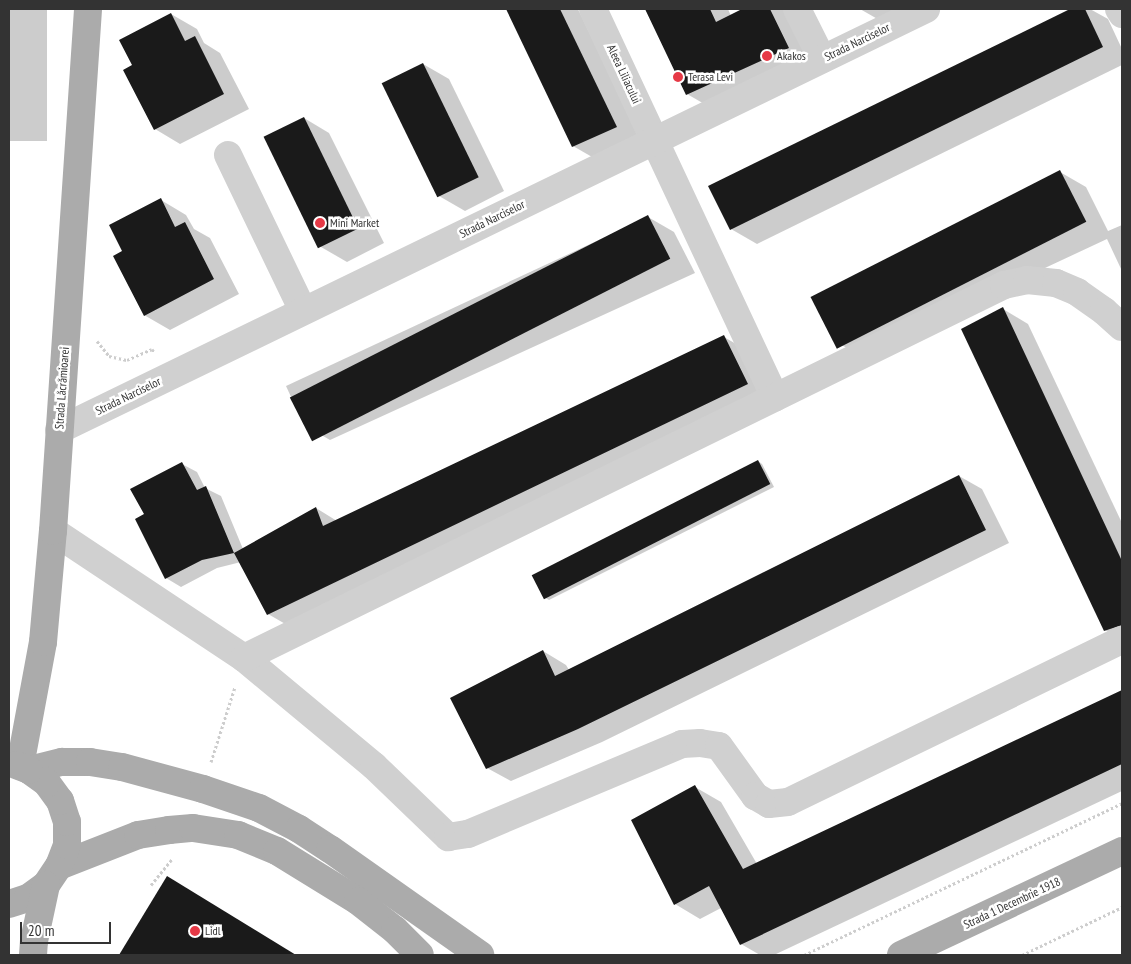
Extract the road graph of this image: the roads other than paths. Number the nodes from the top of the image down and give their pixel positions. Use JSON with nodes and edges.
{"nodes":[{"id":1,"x":88,"y":9,"type":"edge"},
{"id":2,"x":593,"y":9,"type":"edge"},
{"id":3,"x":797,"y":9,"type":"edge"},
{"id":4,"x":926,"y":9,"type":"edge"},
{"id":5,"x":1119,"y":9,"type":"edge"},
{"id":6,"x":1122,"y":14,"type":"edge"},
{"id":7,"x":822,"y":59,"type":"junction"},
{"id":8,"x":655,"y":140,"type":"junction"},
{"id":9,"x":228,"y":155,"type":"dead end"},
{"id":10,"x":303,"y":311,"type":"junction"},
{"id":11,"x":1122,"y":327,"type":"edge"},
{"id":12,"x":775,"y":397,"type":"junction"},
{"id":13,"x":59,"y":430,"type":"junction"},
{"id":14,"x":54,"y":531,"type":"junction"},
{"id":15,"x":1122,"y":640,"type":"edge"},
{"id":16,"x":244,"y":658,"type":"junction"},
{"id":17,"x":19,"y":766,"type":"edge"},
{"id":18,"x":1122,"y":851,"type":"edge"},
{"id":19,"x":53,"y":876,"type":"junction"},
{"id":20,"x":9,"y":904,"type":"edge"},
{"id":21,"x":33,"y":955,"type":"edge"},
{"id":22,"x":420,"y":955,"type":"edge"},
{"id":23,"x":480,"y":955,"type":"edge"},
{"id":24,"x":901,"y":955,"type":"edge"}],
"edges":[{"from":1,"to":13,"type":"main road","name":"Strada Lăcrămioarei"},
{"from":2,"to":8,"type":"street","name":"Aleea Liliacului"},
{"from":3,"to":7,"type":"street"},
{"from":4,"to":7,"type":"street","name":"Strada Narciselor"},
{"from":5,"to":6,"type":"street"},
{"from":7,"to":8,"type":"street","name":"Strada Narciselor"},
{"from":8,"to":10,"type":"street","name":"Strada Narciselor"},
{"from":8,"to":12,"type":"street","name":"Aleea Liliacului"},
{"from":9,"to":10,"type":"street"},
{"from":10,"to":13,"type":"street","name":"Strada Narciselor"},
{"from":11,"to":12,"type":"street"},
{"from":12,"to":16,"type":"street"},
{"from":13,"to":14,"type":"main road","name":"Strada Lăcrămioarei"},
{"from":14,"to":16,"type":"street"},
{"from":14,"to":17,"type":"main road","name":"Strada Lăcrămioarei"},
{"from":15,"to":16,"type":"street"},
{"from":17,"to":19,"type":"main road"},
{"from":17,"to":23,"type":"main road"},
{"from":18,"to":24,"type":"main road","name":"Strada 1 Decembrie 1918"},
{"from":19,"to":20,"type":"main road"},
{"from":19,"to":21,"type":"main road"},
{"from":19,"to":22,"type":"main road"}]}
